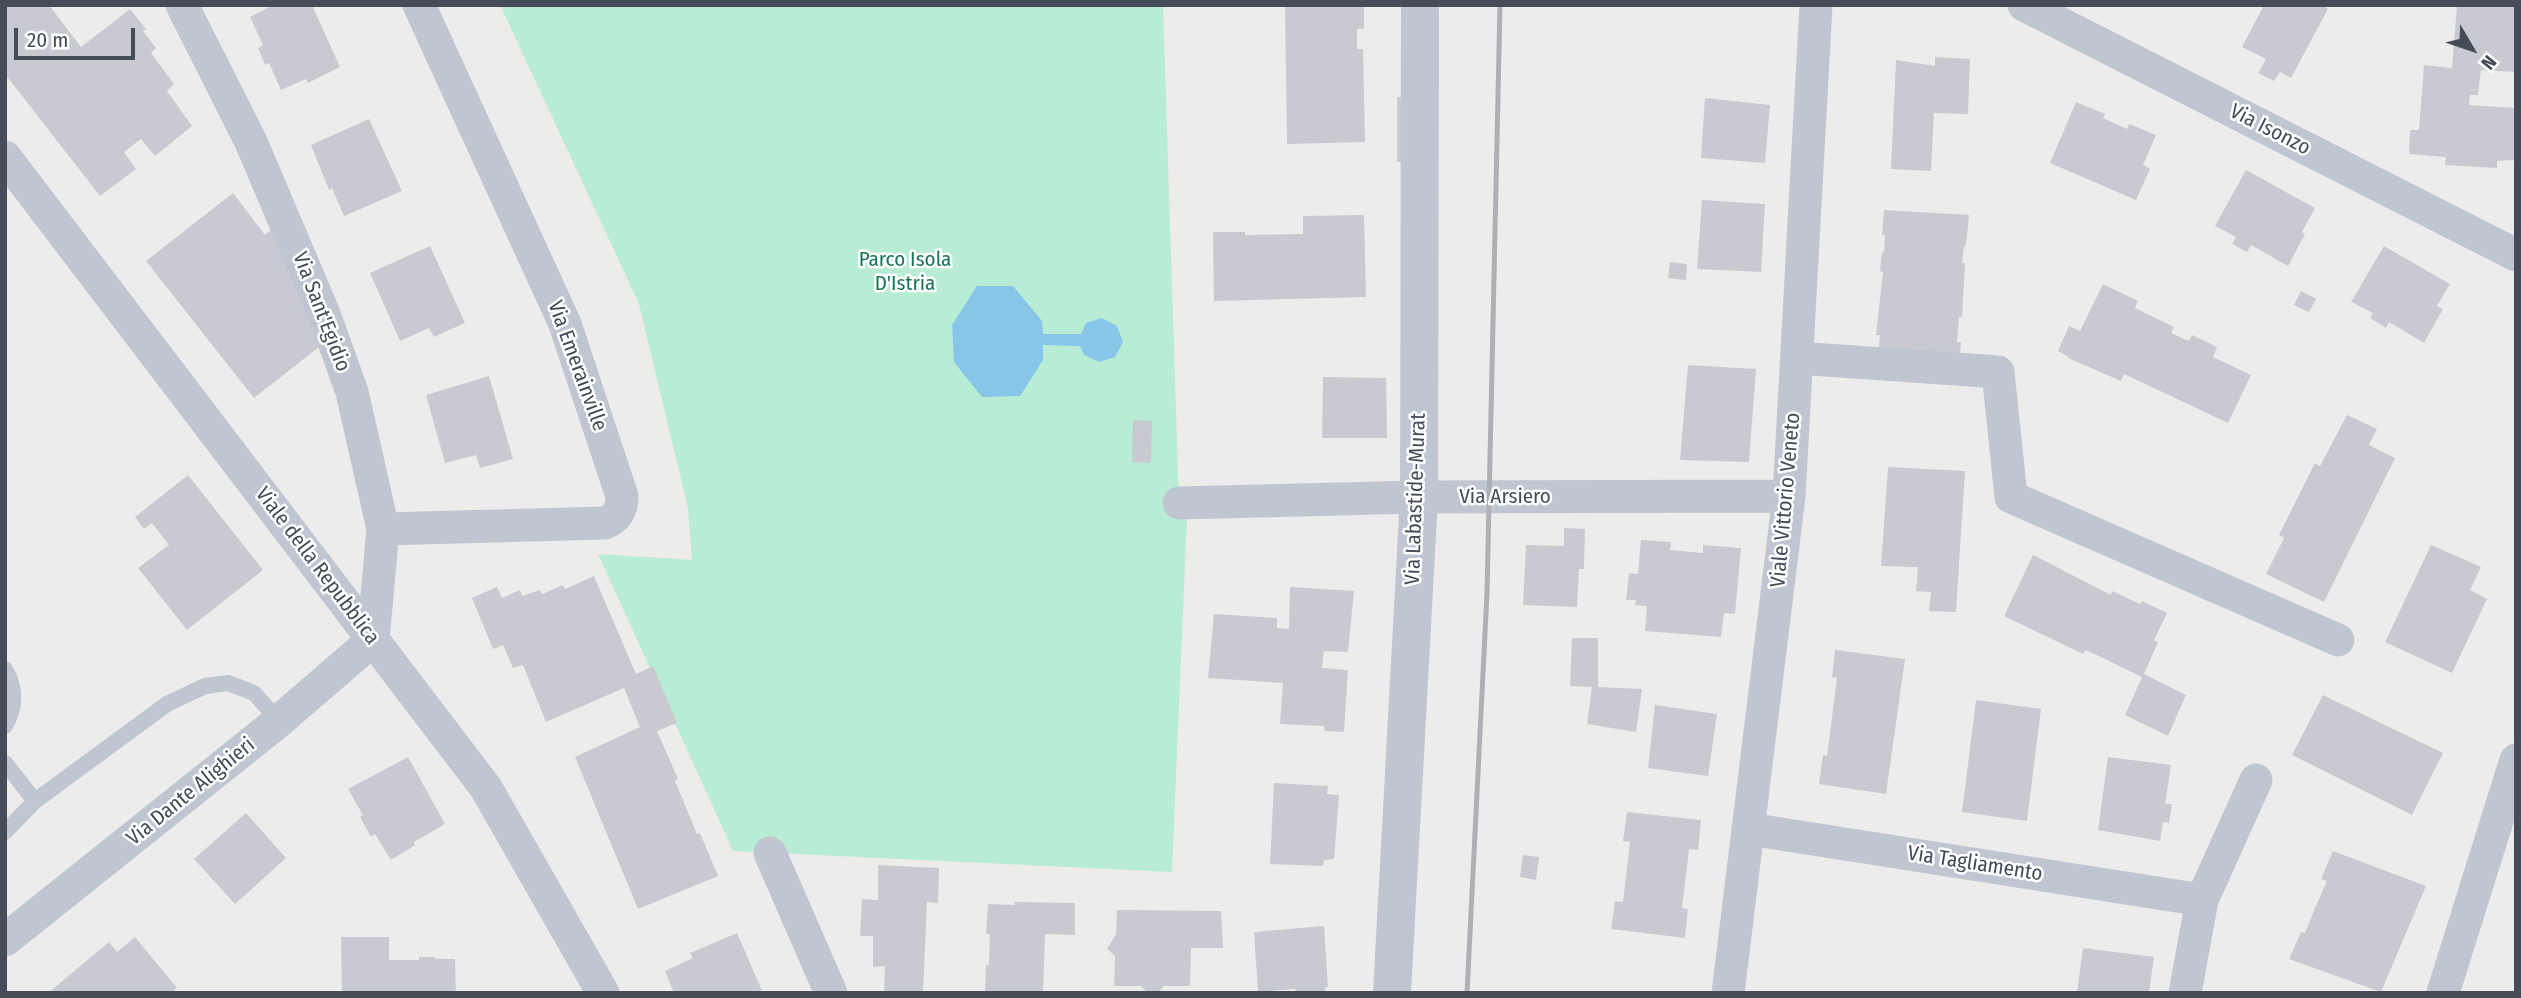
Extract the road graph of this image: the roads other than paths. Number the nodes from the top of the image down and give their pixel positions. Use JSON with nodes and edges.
{"nodes":[{"id":1,"x":182,"y":5,"type":"edge"},
{"id":2,"x":419,"y":5,"type":"edge"},
{"id":3,"x":1420,"y":5,"type":"edge"},
{"id":4,"x":1816,"y":5,"type":"edge"},
{"id":5,"x":2024,"y":5,"type":"edge"},
{"id":6,"x":5,"y":157,"type":"edge"},
{"id":7,"x":2516,"y":255,"type":"edge"},
{"id":8,"x":1797,"y":358,"type":"junction"},
{"id":9,"x":1789,"y":496,"type":"junction"},
{"id":10,"x":1419,"y":497,"type":"junction"},
{"id":11,"x":1180,"y":503,"type":"dead end"},
{"id":12,"x":383,"y":529,"type":"junction"},
{"id":13,"x":373,"y":640,"type":"junction"},
{"id":14,"x":2338,"y":640,"type":"dead end"},
{"id":15,"x":5,"y":668,"type":"edge"},
{"id":16,"x":279,"y":721,"type":"junction"},
{"id":17,"x":5,"y":726,"type":"edge"},
{"id":18,"x":2516,"y":760,"type":"edge"},
{"id":19,"x":5,"y":763,"type":"edge"},
{"id":20,"x":2256,"y":780,"type":"dead end"},
{"id":21,"x":35,"y":802,"type":"junction"},
{"id":22,"x":1749,"y":829,"type":"junction"},
{"id":23,"x":5,"y":832,"type":"edge"},
{"id":24,"x":770,"y":853,"type":"dead end"},
{"id":25,"x":2202,"y":900,"type":"junction"},
{"id":26,"x":5,"y":940,"type":"edge"},
{"id":27,"x":603,"y":993,"type":"edge"},
{"id":28,"x":831,"y":993,"type":"edge"},
{"id":29,"x":1392,"y":993,"type":"edge"},
{"id":30,"x":1728,"y":993,"type":"edge"},
{"id":31,"x":2185,"y":993,"type":"edge"},
{"id":32,"x":2444,"y":993,"type":"edge"}],
"edges":[{"from":1,"to":12,"type":"street","name":"Via Sant'Egidio"},
{"from":2,"to":12,"type":"street","name":"Via Emerainville"},
{"from":3,"to":10,"type":"street","name":"Via Labastide-Murat"},
{"from":4,"to":8,"type":"street","name":"Viale Vittorio Veneto"},
{"from":5,"to":7,"type":"street","name":"Via Isonzo"},
{"from":6,"to":13,"type":"street","name":"Viale della Repubblica"},
{"from":8,"to":9,"type":"street","name":"Viale Vittorio Veneto"},
{"from":8,"to":14,"type":"street"},
{"from":9,"to":10,"type":"street","name":"Via Arsiero"},
{"from":9,"to":22,"type":"street","name":"Viale Vittorio Veneto"},
{"from":10,"to":11,"type":"street","name":"Via Arsiero"},
{"from":10,"to":29,"type":"street","name":"Via Labastide-Murat"},
{"from":12,"to":13,"type":"street","name":"Via Sant'Egidio"},
{"from":13,"to":16,"type":"street","name":"Via Dante Alighieri"},
{"from":13,"to":27,"type":"street","name":"Viale della Repubblica"},
{"from":15,"to":17,"type":"lane"},
{"from":16,"to":21,"type":"lane"},
{"from":16,"to":26,"type":"street","name":"Via Dante Alighieri"},
{"from":18,"to":32,"type":"street"},
{"from":19,"to":21,"type":"lane"},
{"from":20,"to":25,"type":"street"},
{"from":21,"to":23,"type":"lane"},
{"from":22,"to":25,"type":"street","name":"Via Tagliamento"},
{"from":22,"to":30,"type":"street","name":"Viale Vittorio Veneto"},
{"from":24,"to":28,"type":"street"},
{"from":25,"to":31,"type":"street"}]}
